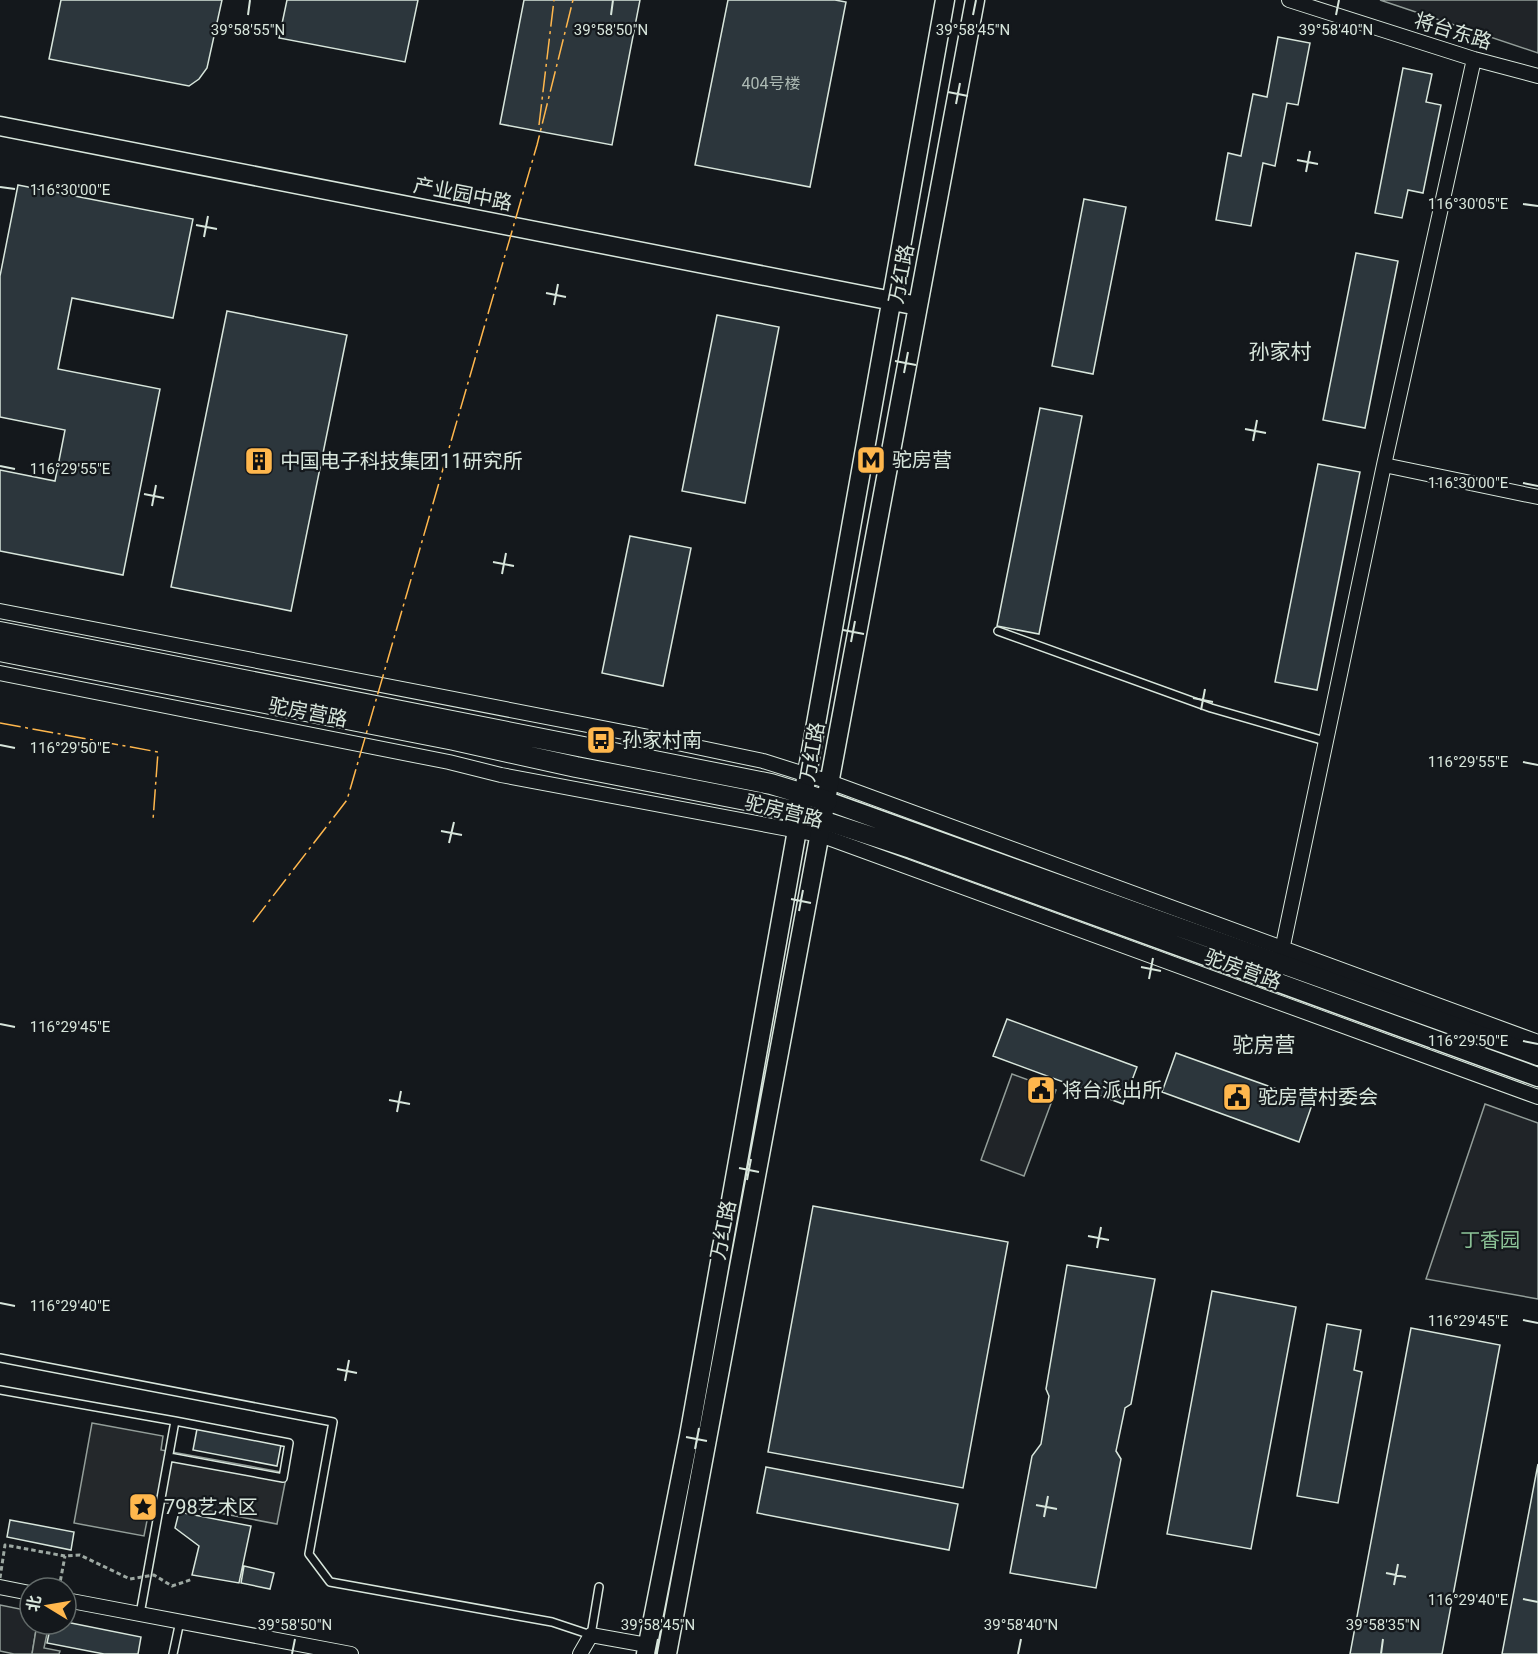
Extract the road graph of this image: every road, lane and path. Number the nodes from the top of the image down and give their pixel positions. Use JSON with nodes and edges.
{"nodes":[{"id":1,"x":945,"y":0,"type":"edge"},
{"id":2,"x":975,"y":0,"type":"edge"},
{"id":3,"x":1289,"y":0,"type":"edge"},
{"id":4,"x":1474,"y":59,"type":"junction"},
{"id":5,"x":1538,"y":76,"type":"edge"},
{"id":6,"x":0,"y":126,"type":"edge"},
{"id":7,"x":891,"y":300,"type":"junction"},
{"id":8,"x":918,"y":306,"type":"junction"},
{"id":9,"x":1384,"y":465,"type":"junction"},
{"id":10,"x":1538,"y":496,"type":"edge"},
{"id":11,"x":0,"y":611,"type":"edge"},
{"id":12,"x":998,"y":631,"type":"dead end"},
{"id":13,"x":0,"y":632,"type":"edge"},
{"id":14,"x":0,"y":651,"type":"edge"},
{"id":15,"x":0,"y":674,"type":"edge"},
{"id":16,"x":1325,"y":741,"type":"junction"},
{"id":17,"x":828,"y":791,"type":"junction"},
{"id":18,"x":802,"y":803,"type":"junction"},
{"id":19,"x":822,"y":827,"type":"junction"},
{"id":20,"x":1281,"y":955,"type":"junction"},
{"id":21,"x":1538,"y":1042,"type":"edge"},
{"id":22,"x":1538,"y":1056,"type":"edge"},
{"id":23,"x":1538,"y":1077,"type":"edge"},
{"id":24,"x":1538,"y":1097,"type":"edge"},
{"id":25,"x":0,"y":1358,"type":"edge"},
{"id":26,"x":0,"y":1390,"type":"edge"},
{"id":27,"x":176,"y":1421,"type":"junction"},
{"id":28,"x":169,"y":1457,"type":"junction"},
{"id":29,"x":65,"y":1556,"type":"junction"},
{"id":30,"x":61,"y":1576,"type":"edge"},
{"id":31,"x":0,"y":1578,"type":"edge"},
{"id":32,"x":193,"y":1579,"type":"dead end"},
{"id":33,"x":0,"y":1587,"type":"edge"},
{"id":34,"x":599,"y":1587,"type":"dead end"},
{"id":35,"x":18,"y":1591,"type":"edge"},
{"id":36,"x":78,"y":1602,"type":"edge"},
{"id":37,"x":140,"y":1614,"type":"junction"},
{"id":38,"x":180,"y":1621,"type":"junction"},
{"id":39,"x":591,"y":1635,"type":"junction"},
{"id":40,"x":660,"y":1652,"type":"edge"},
{"id":41,"x":173,"y":1654,"type":"edge"},
{"id":42,"x":351,"y":1654,"type":"edge"},
{"id":43,"x":580,"y":1654,"type":"edge"}],
"edges":[{"from":1,"to":7,"type":"street","name":"万红路"},
{"from":2,"to":8,"type":"street","name":"万红路"},
{"from":3,"to":4,"type":"street","name":"将台东路"},
{"from":4,"to":5,"type":"street","name":"将台东路"},
{"from":4,"to":9,"type":"street"},
{"from":6,"to":7,"type":"street","name":"产业园中路"},
{"from":7,"to":8,"type":"street","name":"产业园中路"},
{"from":7,"to":18,"type":"street","name":"万红路"},
{"from":8,"to":17,"type":"street","name":"万红路"},
{"from":9,"to":10,"type":"street"},
{"from":9,"to":16,"type":"street"},
{"from":11,"to":18,"type":"street"},
{"from":12,"to":16,"type":"lane"},
{"from":13,"to":18,"type":"main road","name":"驼房营路"},
{"from":14,"to":18,"type":"main road","name":"驼房营路"},
{"from":15,"to":18,"type":"street"},
{"from":16,"to":20,"type":"street"},
{"from":17,"to":18,"type":"main road","name":"驼房营路"},
{"from":17,"to":19,"type":"street","name":"万红路"},
{"from":17,"to":20,"type":"street","name":"驼房营路"},
{"from":18,"to":19,"type":"street","name":"驼房营路"},
{"from":18,"to":40,"type":"street","name":"万红路"},
{"from":19,"to":23,"type":"street","name":"驼房营路"},
{"from":19,"to":24,"type":"street"},
{"from":19,"to":40,"type":"street","name":"万红路"},
{"from":20,"to":21,"type":"street"},
{"from":20,"to":22,"type":"street","name":"驼房营路"},
{"from":25,"to":39,"type":"lane"},
{"from":26,"to":27,"type":"lane"},
{"from":27,"to":28,"type":"lane"},
{"from":27,"to":28,"type":"lane"},
{"from":28,"to":37,"type":"lane"},
{"from":29,"to":30,"type":"path"},
{"from":29,"to":31,"type":"path","bridge":true},
{"from":29,"to":32,"type":"path","bridge":true},
{"from":33,"to":35,"type":"street"},
{"from":34,"to":39,"type":"lane"},
{"from":36,"to":37,"type":"street"},
{"from":37,"to":38,"type":"street"},
{"from":38,"to":41,"type":"lane"},
{"from":38,"to":42,"type":"street"},
{"from":39,"to":40,"type":"street"},
{"from":39,"to":43,"type":"street"}]}
